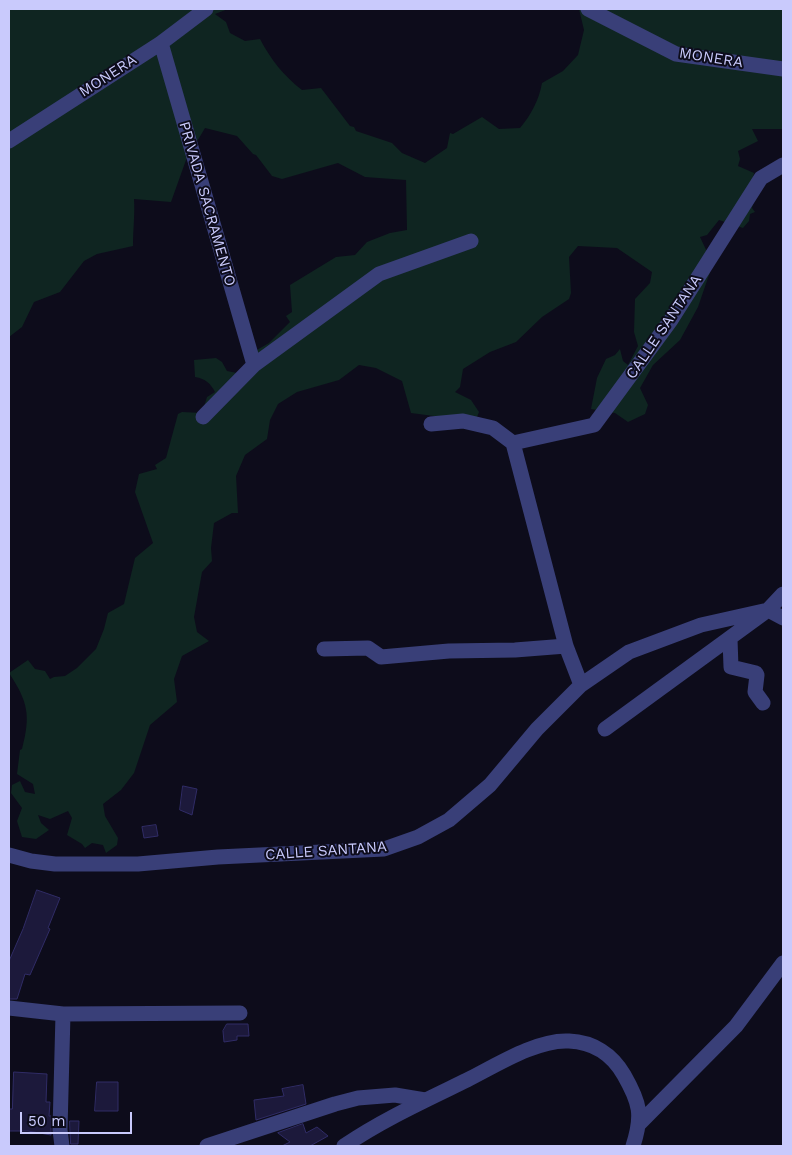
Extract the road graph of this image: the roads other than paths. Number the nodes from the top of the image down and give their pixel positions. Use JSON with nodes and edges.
{"nodes":[{"id":1,"x":206,"y":9,"type":"edge"},
{"id":2,"x":588,"y":9,"type":"edge"},
{"id":3,"x":160,"y":43,"type":"junction"},
{"id":4,"x":783,"y":69,"type":"edge"},
{"id":5,"x":9,"y":140,"type":"edge"},
{"id":6,"x":783,"y":165,"type":"edge"},
{"id":7,"x":471,"y":242,"type":"dead end"},
{"id":8,"x":254,"y":365,"type":"junction"},
{"id":9,"x":203,"y":417,"type":"dead end"},
{"id":10,"x":431,"y":424,"type":"dead end"},
{"id":11,"x":513,"y":443,"type":"junction"},
{"id":12,"x":783,"y":594,"type":"edge"},
{"id":13,"x":768,"y":610,"type":"junction"},
{"id":14,"x":783,"y":618,"type":"edge"},
{"id":15,"x":730,"y":639,"type":"junction"},
{"id":16,"x":566,"y":646,"type":"junction"},
{"id":17,"x":324,"y":649,"type":"dead end"},
{"id":18,"x":582,"y":685,"type":"junction"},
{"id":19,"x":763,"y":703,"type":"dead end"},
{"id":20,"x":605,"y":730,"type":"dead end"},
{"id":21,"x":9,"y":855,"type":"edge"},
{"id":22,"x":783,"y":963,"type":"edge"},
{"id":23,"x":9,"y":1008,"type":"edge"},
{"id":24,"x":63,"y":1014,"type":"junction"},
{"id":25,"x":240,"y":1014,"type":"dead end"},
{"id":26,"x":425,"y":1100,"type":"junction"},
{"id":27,"x":640,"y":1124,"type":"junction"},
{"id":28,"x":62,"y":1146,"type":"edge"},
{"id":29,"x":207,"y":1146,"type":"edge"},
{"id":30,"x":344,"y":1146,"type":"edge"},
{"id":31,"x":634,"y":1146,"type":"edge"}],
"edges":[{"from":1,"to":3,"type":"street","name":"MONERA"},
{"from":2,"to":4,"type":"street","name":"MONERA"},
{"from":3,"to":5,"type":"street","name":"MONERA"},
{"from":3,"to":8,"type":"street","name":"PRIVADA SACRAMENTO"},
{"from":6,"to":11,"type":"street","name":"CALLE SANTANA"},
{"from":7,"to":8,"type":"street"},
{"from":8,"to":9,"type":"street"},
{"from":10,"to":11,"type":"street"},
{"from":11,"to":16,"type":"street"},
{"from":12,"to":13,"type":"street"},
{"from":13,"to":14,"type":"street"},
{"from":13,"to":15,"type":"street"},
{"from":13,"to":18,"type":"street","name":"CALLE SANTANA"},
{"from":15,"to":19,"type":"street"},
{"from":15,"to":20,"type":"street"},
{"from":16,"to":17,"type":"street"},
{"from":16,"to":18,"type":"street"},
{"from":18,"to":21,"type":"street","name":"CALLE SANTANA"},
{"from":22,"to":27,"type":"street"},
{"from":23,"to":24,"type":"street"},
{"from":24,"to":25,"type":"street"},
{"from":24,"to":28,"type":"street"},
{"from":26,"to":27,"type":"street"},
{"from":26,"to":29,"type":"street"},
{"from":26,"to":30,"type":"street"},
{"from":27,"to":31,"type":"street"}]}
